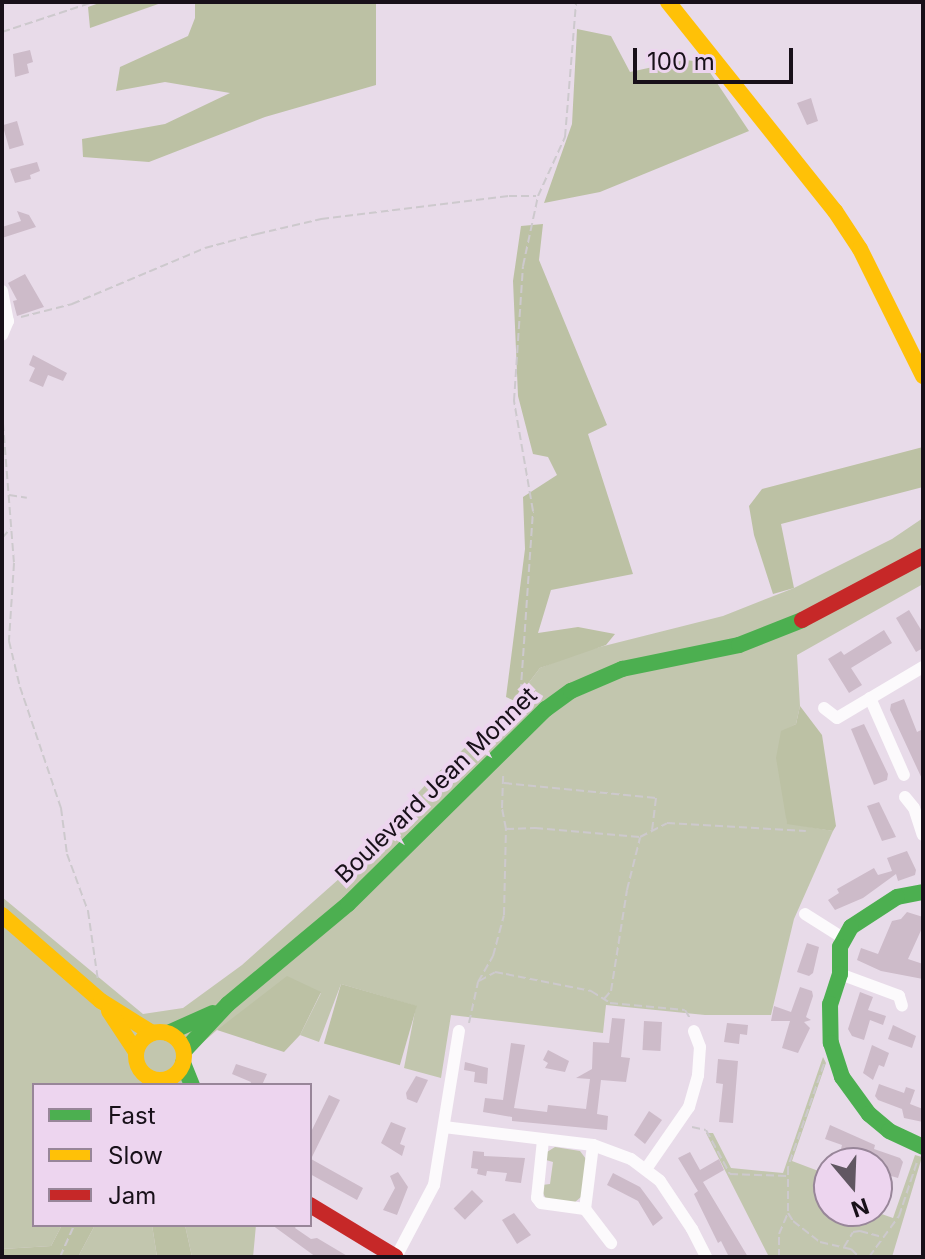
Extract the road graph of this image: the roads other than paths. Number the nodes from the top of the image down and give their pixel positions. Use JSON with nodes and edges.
{"nodes":[{"id":1,"x":668,"y":2,"type":"edge"},
{"id":2,"x":2,"y":291,"type":"edge"},
{"id":3,"x":2,"y":335,"type":"edge"},
{"id":4,"x":923,"y":376,"type":"edge"},
{"id":5,"x":923,"y":556,"type":"edge"},
{"id":6,"x":923,"y":667,"type":"edge"},
{"id":7,"x":870,"y":698,"type":"junction"},
{"id":8,"x":824,"y":708,"type":"dead end"},
{"id":9,"x":904,"y":775,"type":"dead end"},
{"id":10,"x":905,"y":797,"type":"dead end"},
{"id":11,"x":923,"y":835,"type":"edge"},
{"id":12,"x":923,"y":892,"type":"edge"},
{"id":13,"x":805,"y":914,"type":"dead end"},
{"id":14,"x":2,"y":915,"type":"edge"},
{"id":15,"x":843,"y":938,"type":"junction"},
{"id":16,"x":840,"y":974,"type":"junction"},
{"id":17,"x":101,"y":1001,"type":"junction"},
{"id":18,"x":228,"y":1004,"type":"junction"},
{"id":19,"x":902,"y":1006,"type":"dead end"},
{"id":20,"x":459,"y":1031,"type":"road end"},
{"id":21,"x":694,"y":1031,"type":"road end"},
{"id":22,"x":160,"y":1033,"type":"junction"},
{"id":23,"x":136,"y":1052,"type":"junction"},
{"id":24,"x":184,"y":1057,"type":"junction"},
{"id":25,"x":168,"y":1082,"type":"edge"},
{"id":26,"x":191,"y":1083,"type":"edge"},
{"id":27,"x":444,"y":1127,"type":"junction"},
{"id":28,"x":543,"y":1140,"type":"junction"},
{"id":29,"x":593,"y":1145,"type":"junction"},
{"id":30,"x":923,"y":1147,"type":"edge"},
{"id":31,"x":646,"y":1169,"type":"junction"},
{"id":32,"x":312,"y":1206,"type":"edge"},
{"id":33,"x":585,"y":1209,"type":"junction"},
{"id":34,"x":611,"y":1243,"type":"dead end"},
{"id":35,"x":396,"y":1257,"type":"edge"},
{"id":36,"x":706,"y":1257,"type":"edge"}],
"edges":[{"from":1,"to":4,"type":"street"},
{"from":2,"to":3,"type":"street"},
{"from":5,"to":18,"type":"street","name":"Boulevard Jean Monnet"},
{"from":6,"to":7,"type":"street"},
{"from":7,"to":8,"type":"street"},
{"from":7,"to":9,"type":"street"},
{"from":10,"to":11,"type":"street"},
{"from":12,"to":15,"type":"street"},
{"from":13,"to":15,"type":"street"},
{"from":14,"to":17,"type":"street"},
{"from":15,"to":16,"type":"street"},
{"from":16,"to":19,"type":"street"},
{"from":16,"to":30,"type":"street"},
{"from":17,"to":22,"type":"street"},
{"from":17,"to":23,"type":"street"},
{"from":18,"to":22,"type":"street","name":"Boulevard Jean Monnet"},
{"from":18,"to":24,"type":"street","name":"Boulevard Jean Monnet"},
{"from":20,"to":27,"type":"street"},
{"from":21,"to":31,"type":"street"},
{"from":22,"to":23,"type":"street"},
{"from":22,"to":24,"type":"street"},
{"from":23,"to":25,"type":"street"},
{"from":24,"to":25,"type":"street"},
{"from":24,"to":26,"type":"street"},
{"from":27,"to":28,"type":"street"},
{"from":27,"to":35,"type":"street"},
{"from":28,"to":29,"type":"street"},
{"from":28,"to":33,"type":"street"},
{"from":29,"to":31,"type":"street"},
{"from":29,"to":33,"type":"street"},
{"from":31,"to":36,"type":"street"},
{"from":32,"to":35,"type":"street"},
{"from":33,"to":34,"type":"street"}]}
